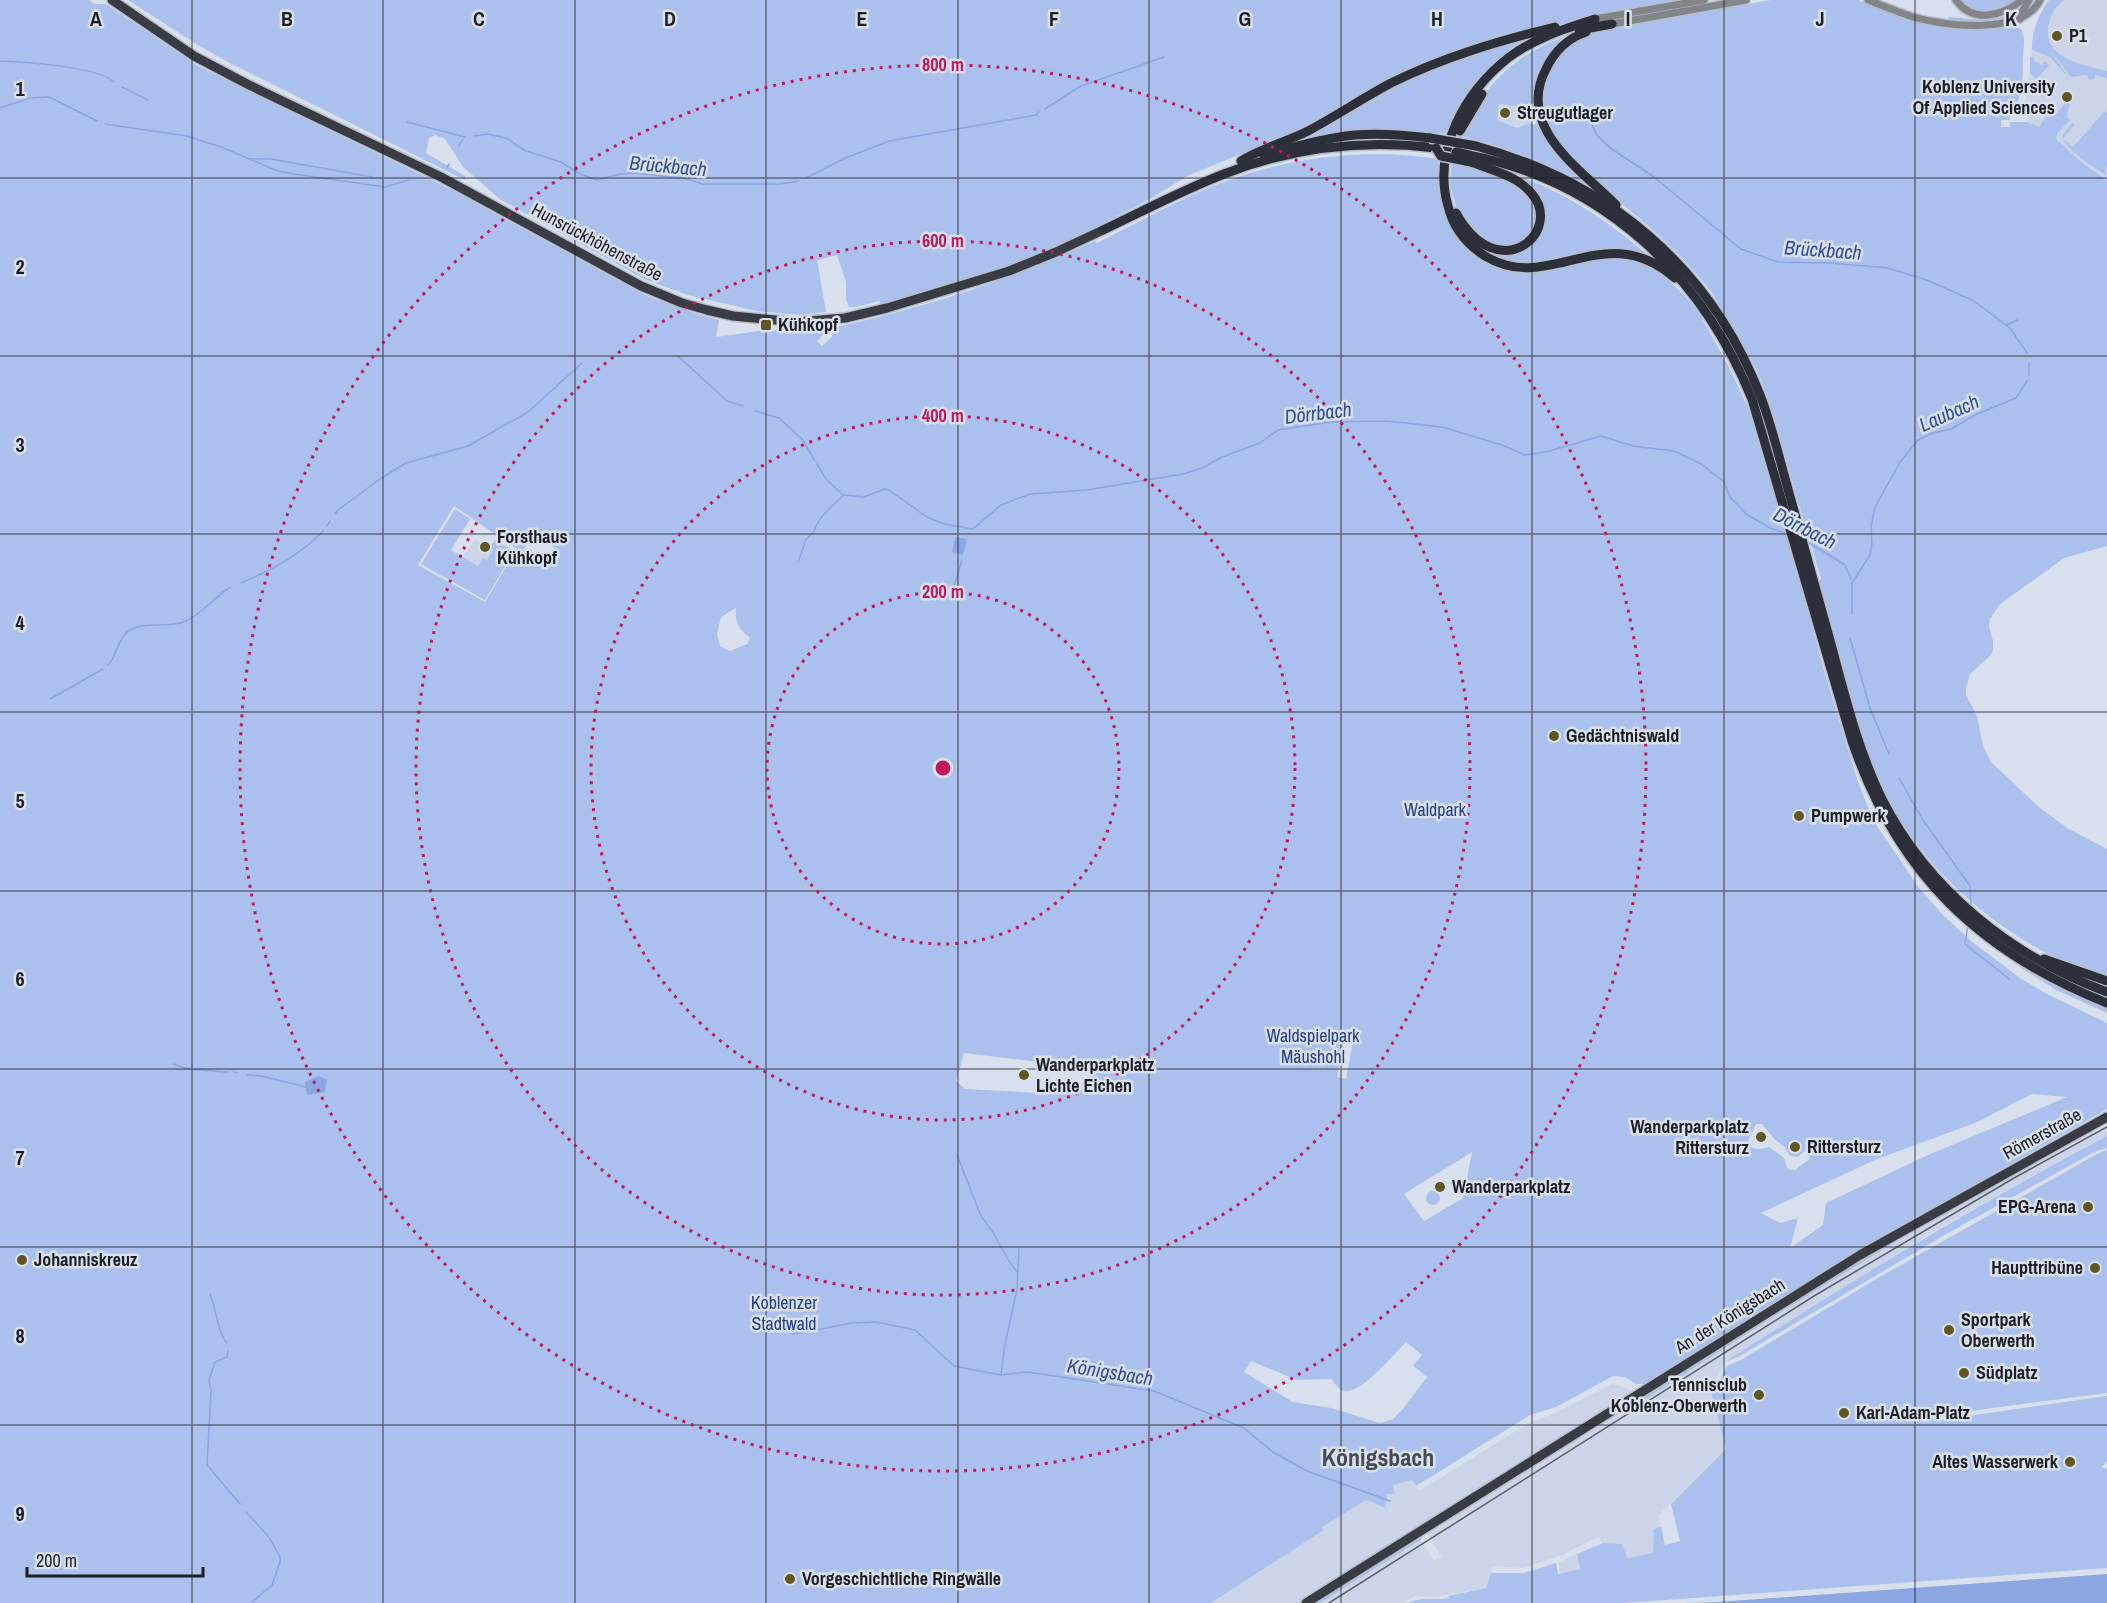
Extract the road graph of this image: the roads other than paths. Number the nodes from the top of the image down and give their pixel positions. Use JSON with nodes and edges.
{"nodes":[{"id":1,"x":112,"y":0,"type":"edge"},
{"id":2,"x":1704,"y":0,"type":"edge"},
{"id":3,"x":1746,"y":0,"type":"edge"},
{"id":4,"x":1868,"y":0,"type":"edge"},
{"id":5,"x":1956,"y":0,"type":"edge"},
{"id":6,"x":2022,"y":0,"type":"edge"},
{"id":7,"x":2029,"y":0,"type":"edge"},
{"id":8,"x":2040,"y":0,"type":"edge"},
{"id":9,"x":2020,"y":19,"type":"junction"},
{"id":10,"x":1595,"y":20,"type":"junction"},
{"id":11,"x":1612,"y":24,"type":"junction"},
{"id":12,"x":1431,"y":144,"type":"junction"},
{"id":13,"x":1473,"y":155,"type":"junction"},
{"id":14,"x":1242,"y":161,"type":"junction"},
{"id":15,"x":1630,"y":220,"type":"junction"},
{"id":16,"x":1103,"y":230,"type":"junction"},
{"id":17,"x":1694,"y":296,"type":"junction"},
{"id":18,"x":1784,"y":488,"type":"junction"},
{"id":19,"x":2026,"y":953,"type":"junction"},
{"id":20,"x":2107,"y":981,"type":"edge"},
{"id":21,"x":2107,"y":992,"type":"edge"},
{"id":22,"x":2107,"y":1003,"type":"edge"},
{"id":23,"x":2107,"y":1117,"type":"edge"},
{"id":24,"x":1992,"y":1180,"type":"joint"},
{"id":25,"x":1306,"y":1603,"type":"edge"}],
"edges":[{"from":1,"to":16,"type":"main road","name":"Hunsrückhöhenstraße"},
{"from":2,"to":10,"type":"street"},
{"from":3,"to":11,"type":"street"},
{"from":4,"to":9,"type":"street"},
{"from":5,"to":6,"type":"street"},
{"from":7,"to":9,"type":"street"},
{"from":8,"to":9,"type":"street"},
{"from":10,"to":14,"type":"highway"},
{"from":10,"to":17,"type":"highway"},
{"from":11,"to":13,"type":"highway"},
{"from":11,"to":15,"type":"highway"},
{"from":12,"to":13,"type":"highway","bridge":true},
{"from":12,"to":14,"type":"highway"},
{"from":12,"to":16,"type":"highway"},
{"from":13,"to":15,"type":"highway"},
{"from":13,"to":17,"type":"highway"},
{"from":14,"to":16,"type":"highway"},
{"from":15,"to":18,"type":"highway"},
{"from":17,"to":18,"type":"highway"},
{"from":18,"to":19,"type":"highway"},
{"from":18,"to":22,"type":"highway"},
{"from":19,"to":20,"type":"highway"},
{"from":19,"to":21,"type":"highway"},
{"from":23,"to":24,"type":"main road","name":"Römerstraße"},
{"from":24,"to":25,"type":"main road","name":"An der Königsbach"}]}
